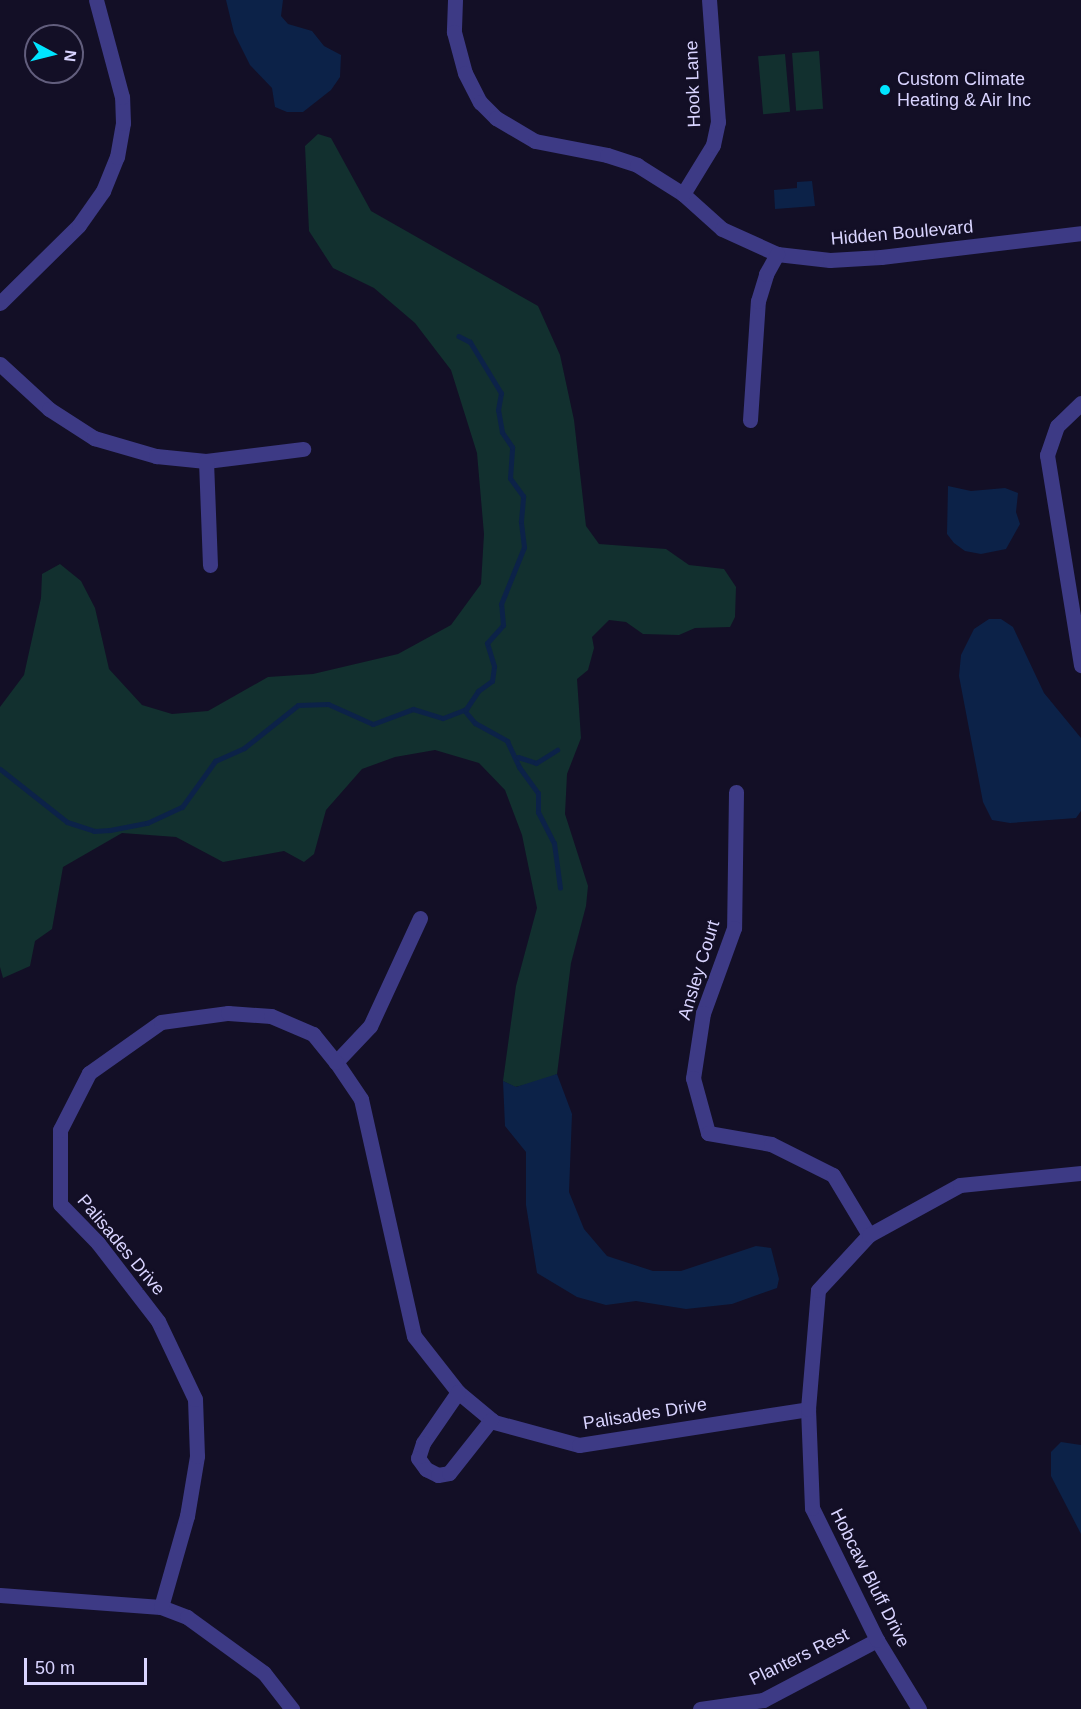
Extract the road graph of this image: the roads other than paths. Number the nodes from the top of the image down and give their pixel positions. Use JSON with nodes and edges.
{"nodes":[{"id":1,"x":96,"y":0,"type":"edge"},
{"id":2,"x":455,"y":0,"type":"edge"},
{"id":3,"x":709,"y":0,"type":"edge"},
{"id":4,"x":683,"y":194,"type":"junction"},
{"id":5,"x":1081,"y":233,"type":"edge"},
{"id":6,"x":777,"y":254,"type":"junction"},
{"id":7,"x":0,"y":303,"type":"edge"},
{"id":8,"x":0,"y":363,"type":"edge"},
{"id":9,"x":1081,"y":403,"type":"edge"},
{"id":10,"x":750,"y":420,"type":"dead end"},
{"id":11,"x":303,"y":449,"type":"dead end"},
{"id":12,"x":206,"y":461,"type":"junction"},
{"id":13,"x":210,"y":565,"type":"dead end"},
{"id":14,"x":1081,"y":665,"type":"edge"},
{"id":15,"x":736,"y":792,"type":"dead end"},
{"id":16,"x":420,"y":918,"type":"dead end"},
{"id":17,"x":336,"y":1062,"type":"junction"},
{"id":18,"x":1081,"y":1173,"type":"edge"},
{"id":19,"x":869,"y":1235,"type":"junction"},
{"id":20,"x":458,"y":1392,"type":"junction"},
{"id":21,"x":808,"y":1409,"type":"junction"},
{"id":22,"x":491,"y":1420,"type":"junction"},
{"id":23,"x":0,"y":1595,"type":"edge"},
{"id":24,"x":161,"y":1607,"type":"junction"},
{"id":25,"x":878,"y":1640,"type":"junction"},
{"id":26,"x":292,"y":1709,"type":"edge"},
{"id":27,"x":700,"y":1709,"type":"edge"},
{"id":28,"x":919,"y":1709,"type":"edge"}],
"edges":[{"from":1,"to":7,"type":"street"},
{"from":2,"to":4,"type":"street","name":"Hidden Boulevard"},
{"from":3,"to":4,"type":"street","name":"Hook Lane"},
{"from":4,"to":6,"type":"street","name":"Hidden Boulevard"},
{"from":5,"to":6,"type":"street","name":"Hidden Boulevard"},
{"from":6,"to":10,"type":"street"},
{"from":8,"to":12,"type":"street"},
{"from":9,"to":14,"type":"street"},
{"from":11,"to":12,"type":"street"},
{"from":12,"to":13,"type":"street"},
{"from":15,"to":19,"type":"street","name":"Ansley Court"},
{"from":16,"to":17,"type":"street"},
{"from":17,"to":20,"type":"street","name":"Palisades Drive"},
{"from":17,"to":24,"type":"street","name":"Palisades Drive"},
{"from":18,"to":19,"type":"street","name":"Hobcaw Bluff Drive"},
{"from":19,"to":21,"type":"street","name":"Hobcaw Bluff Drive"},
{"from":20,"to":22,"type":"street","name":"Palisades Drive"},
{"from":20,"to":22,"type":"street"},
{"from":21,"to":22,"type":"street","name":"Palisades Drive"},
{"from":21,"to":25,"type":"street","name":"Hobcaw Bluff Drive"},
{"from":23,"to":24,"type":"street"},
{"from":24,"to":26,"type":"street"},
{"from":25,"to":27,"type":"street","name":"Planters Rest"},
{"from":25,"to":28,"type":"street","name":"Hobcaw Bluff Drive"}]}
